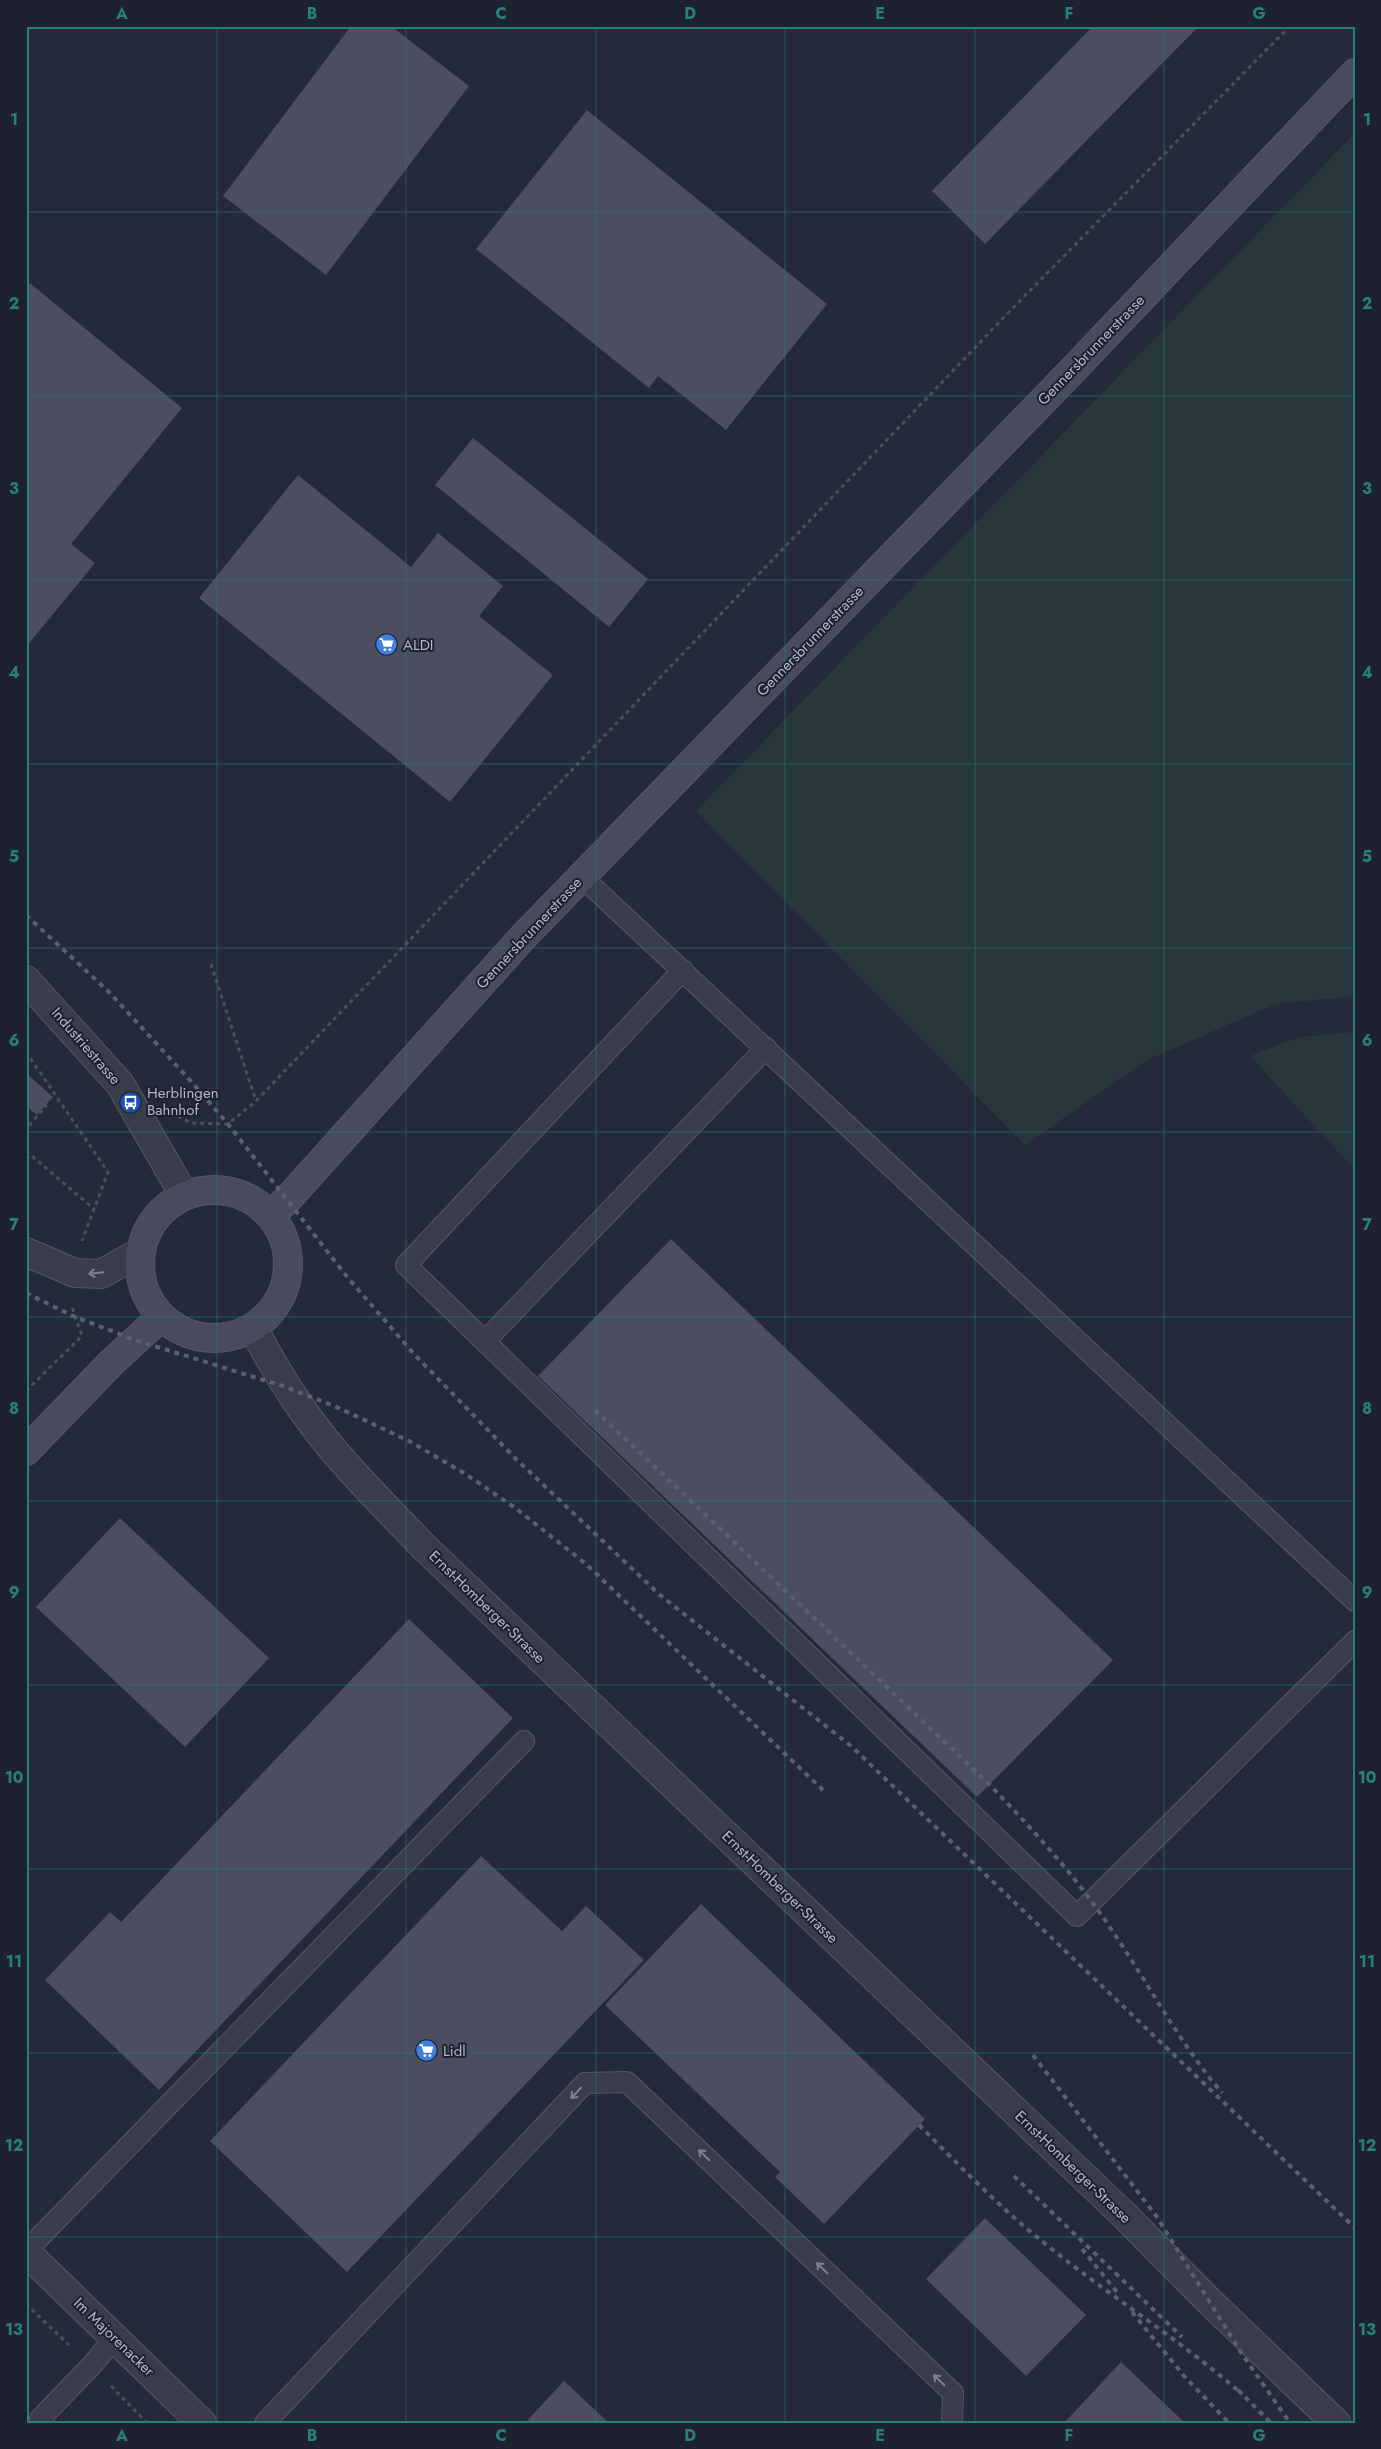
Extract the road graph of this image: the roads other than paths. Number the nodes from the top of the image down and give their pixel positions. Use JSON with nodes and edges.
{"nodes":[{"id":1,"x":1355,"y":73,"type":"edge"},
{"id":2,"x":582,"y":877,"type":"junction"},
{"id":3,"x":683,"y":970,"type":"junction"},
{"id":4,"x":26,"y":980,"type":"edge"},
{"id":5,"x":766,"y":1048,"type":"junction"},
{"id":6,"x":184,"y":1195,"type":"junction"},
{"id":7,"x":270,"y":1215,"type":"junction"},
{"id":8,"x":26,"y":1252,"type":"edge"},
{"id":9,"x":140,"y":1252,"type":"junction"},
{"id":10,"x":161,"y":1317,"type":"junction"},
{"id":11,"x":253,"y":1328,"type":"junction"},
{"id":12,"x":485,"y":1341,"type":"junction"},
{"id":13,"x":26,"y":1451,"type":"edge"},
{"id":14,"x":1355,"y":1601,"type":"edge"},
{"id":15,"x":1355,"y":1641,"type":"edge"},
{"id":16,"x":524,"y":1741,"type":"dead end"},
{"id":17,"x":26,"y":2251,"type":"edge"},
{"id":18,"x":115,"y":2338,"type":"junction"},
{"id":19,"x":44,"y":2423,"type":"edge"},
{"id":20,"x":202,"y":2423,"type":"edge"},
{"id":21,"x":265,"y":2423,"type":"edge"},
{"id":22,"x":952,"y":2423,"type":"edge"},
{"id":23,"x":1336,"y":2423,"type":"edge"}],
"edges":[{"from":1,"to":2,"type":"street","name":"Gennersbrunnerstrasse"},
{"from":2,"to":3,"type":"lane"},
{"from":2,"to":7,"type":"street","name":"Gennersbrunnerstrasse"},
{"from":3,"to":5,"type":"lane"},
{"from":3,"to":12,"type":"lane"},
{"from":4,"to":6,"type":"street","name":"Industriestrasse"},
{"from":5,"to":12,"type":"lane"},
{"from":5,"to":14,"type":"lane"},
{"from":6,"to":7,"type":"street"},
{"from":6,"to":9,"type":"street"},
{"from":7,"to":11,"type":"street"},
{"from":9,"to":8,"type":"street","one_way":true},
{"from":9,"to":10,"type":"street"},
{"from":10,"to":11,"type":"street"},
{"from":10,"to":13,"type":"street"},
{"from":11,"to":23,"type":"street","name":"Ernst-Homberger-Strasse"},
{"from":12,"to":15,"type":"lane"},
{"from":16,"to":17,"type":"lane"},
{"from":17,"to":18,"type":"street","name":"Im Majorenacker"},
{"from":18,"to":19,"type":"lane"},
{"from":18,"to":20,"type":"street","name":"Im Majorenacker"},
{"from":22,"to":21,"type":"lane","one_way":true}]}
